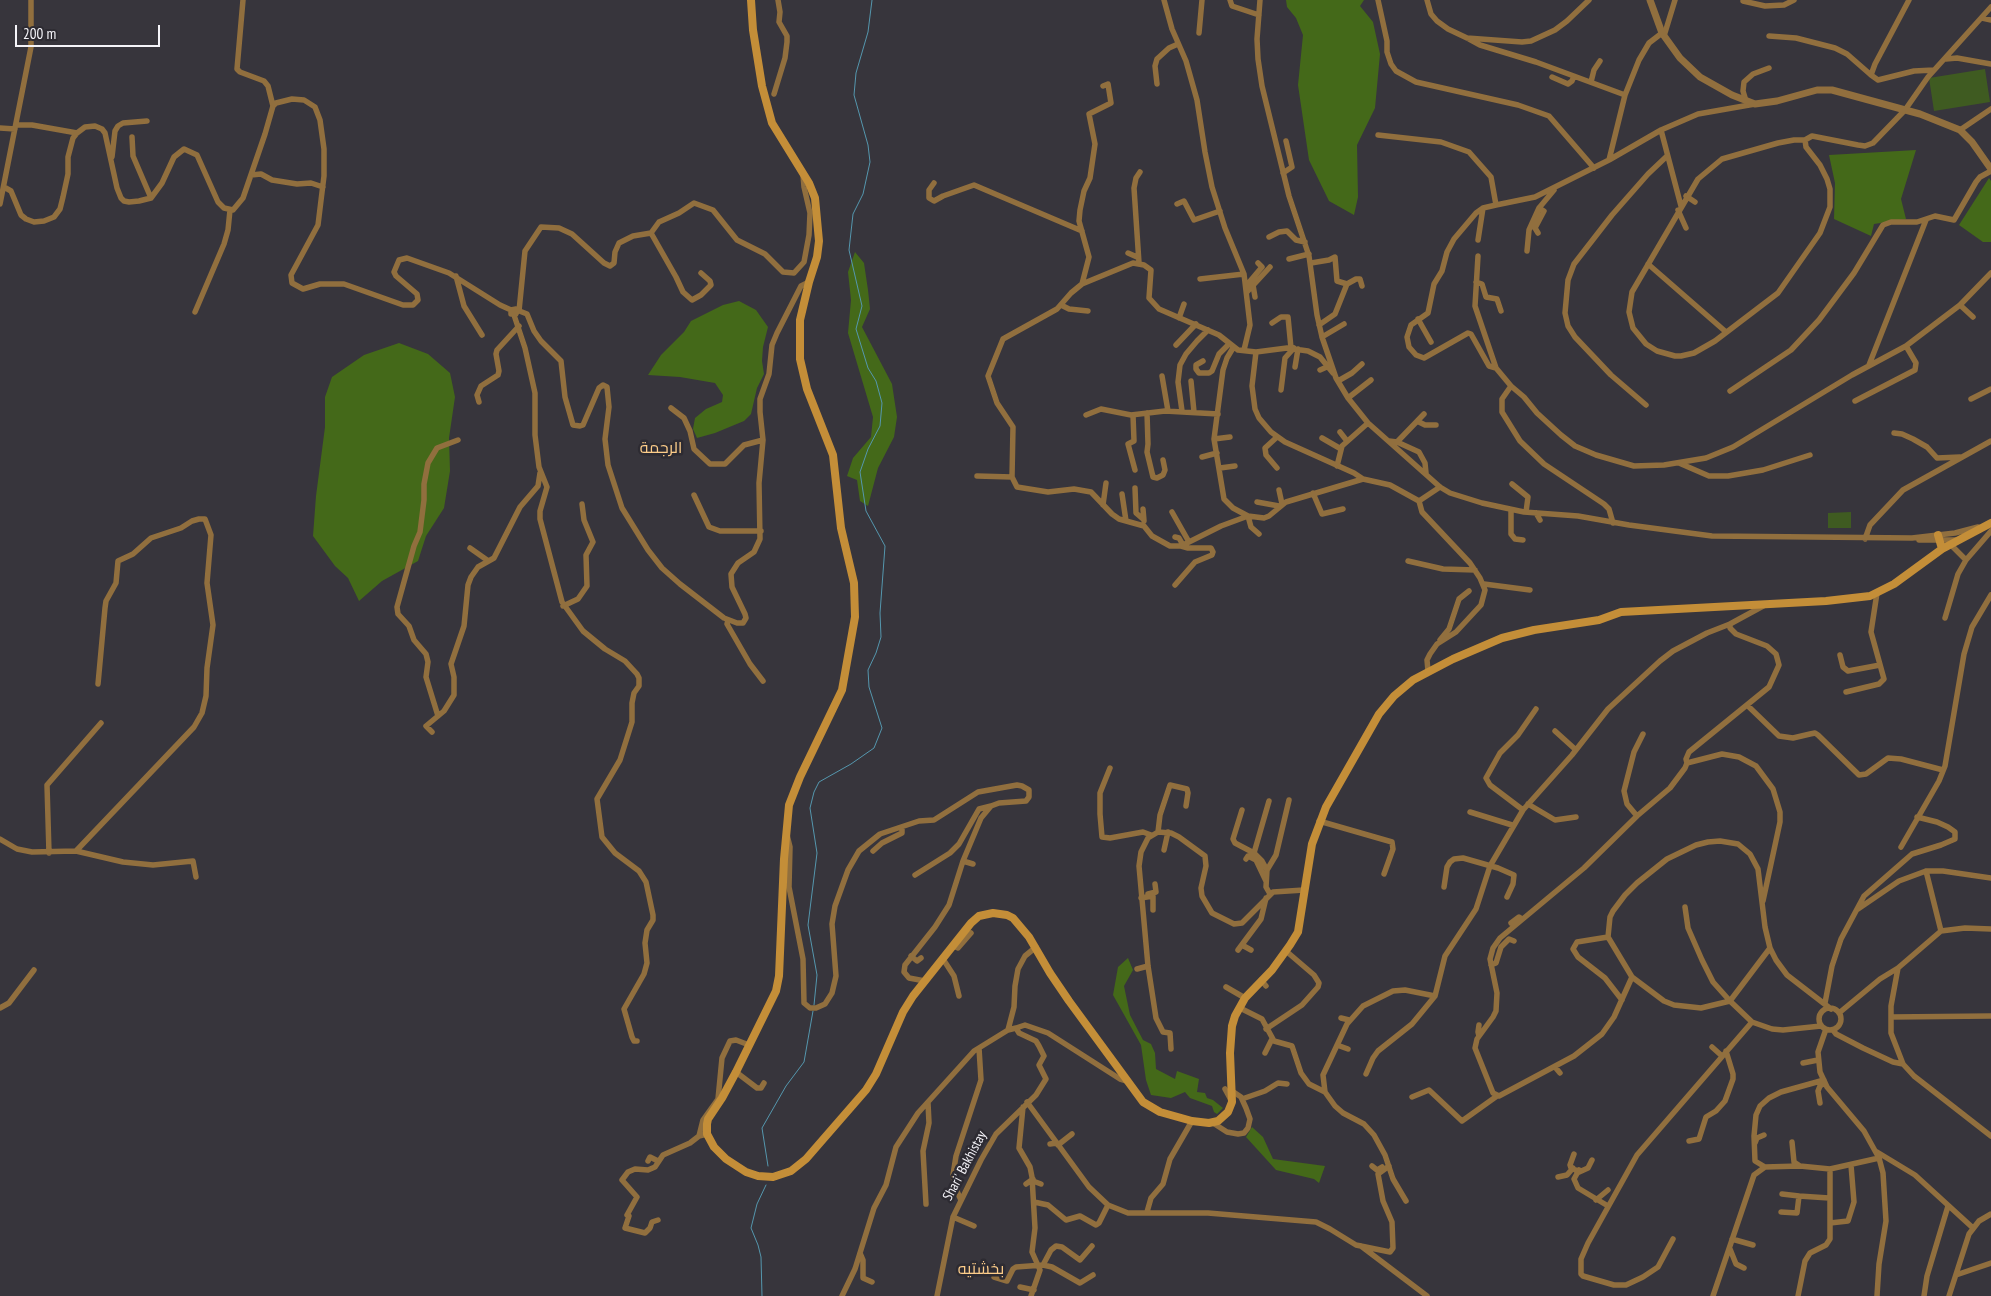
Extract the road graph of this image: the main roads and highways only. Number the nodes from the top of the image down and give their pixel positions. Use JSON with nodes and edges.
{"nodes":[{"id":1,"x":750,"y":0,"type":"edge"},
{"id":2,"x":1991,"y":522,"type":"edge"}],
"edges":[{"from":1,"to":2,"type":"main road"}]}
